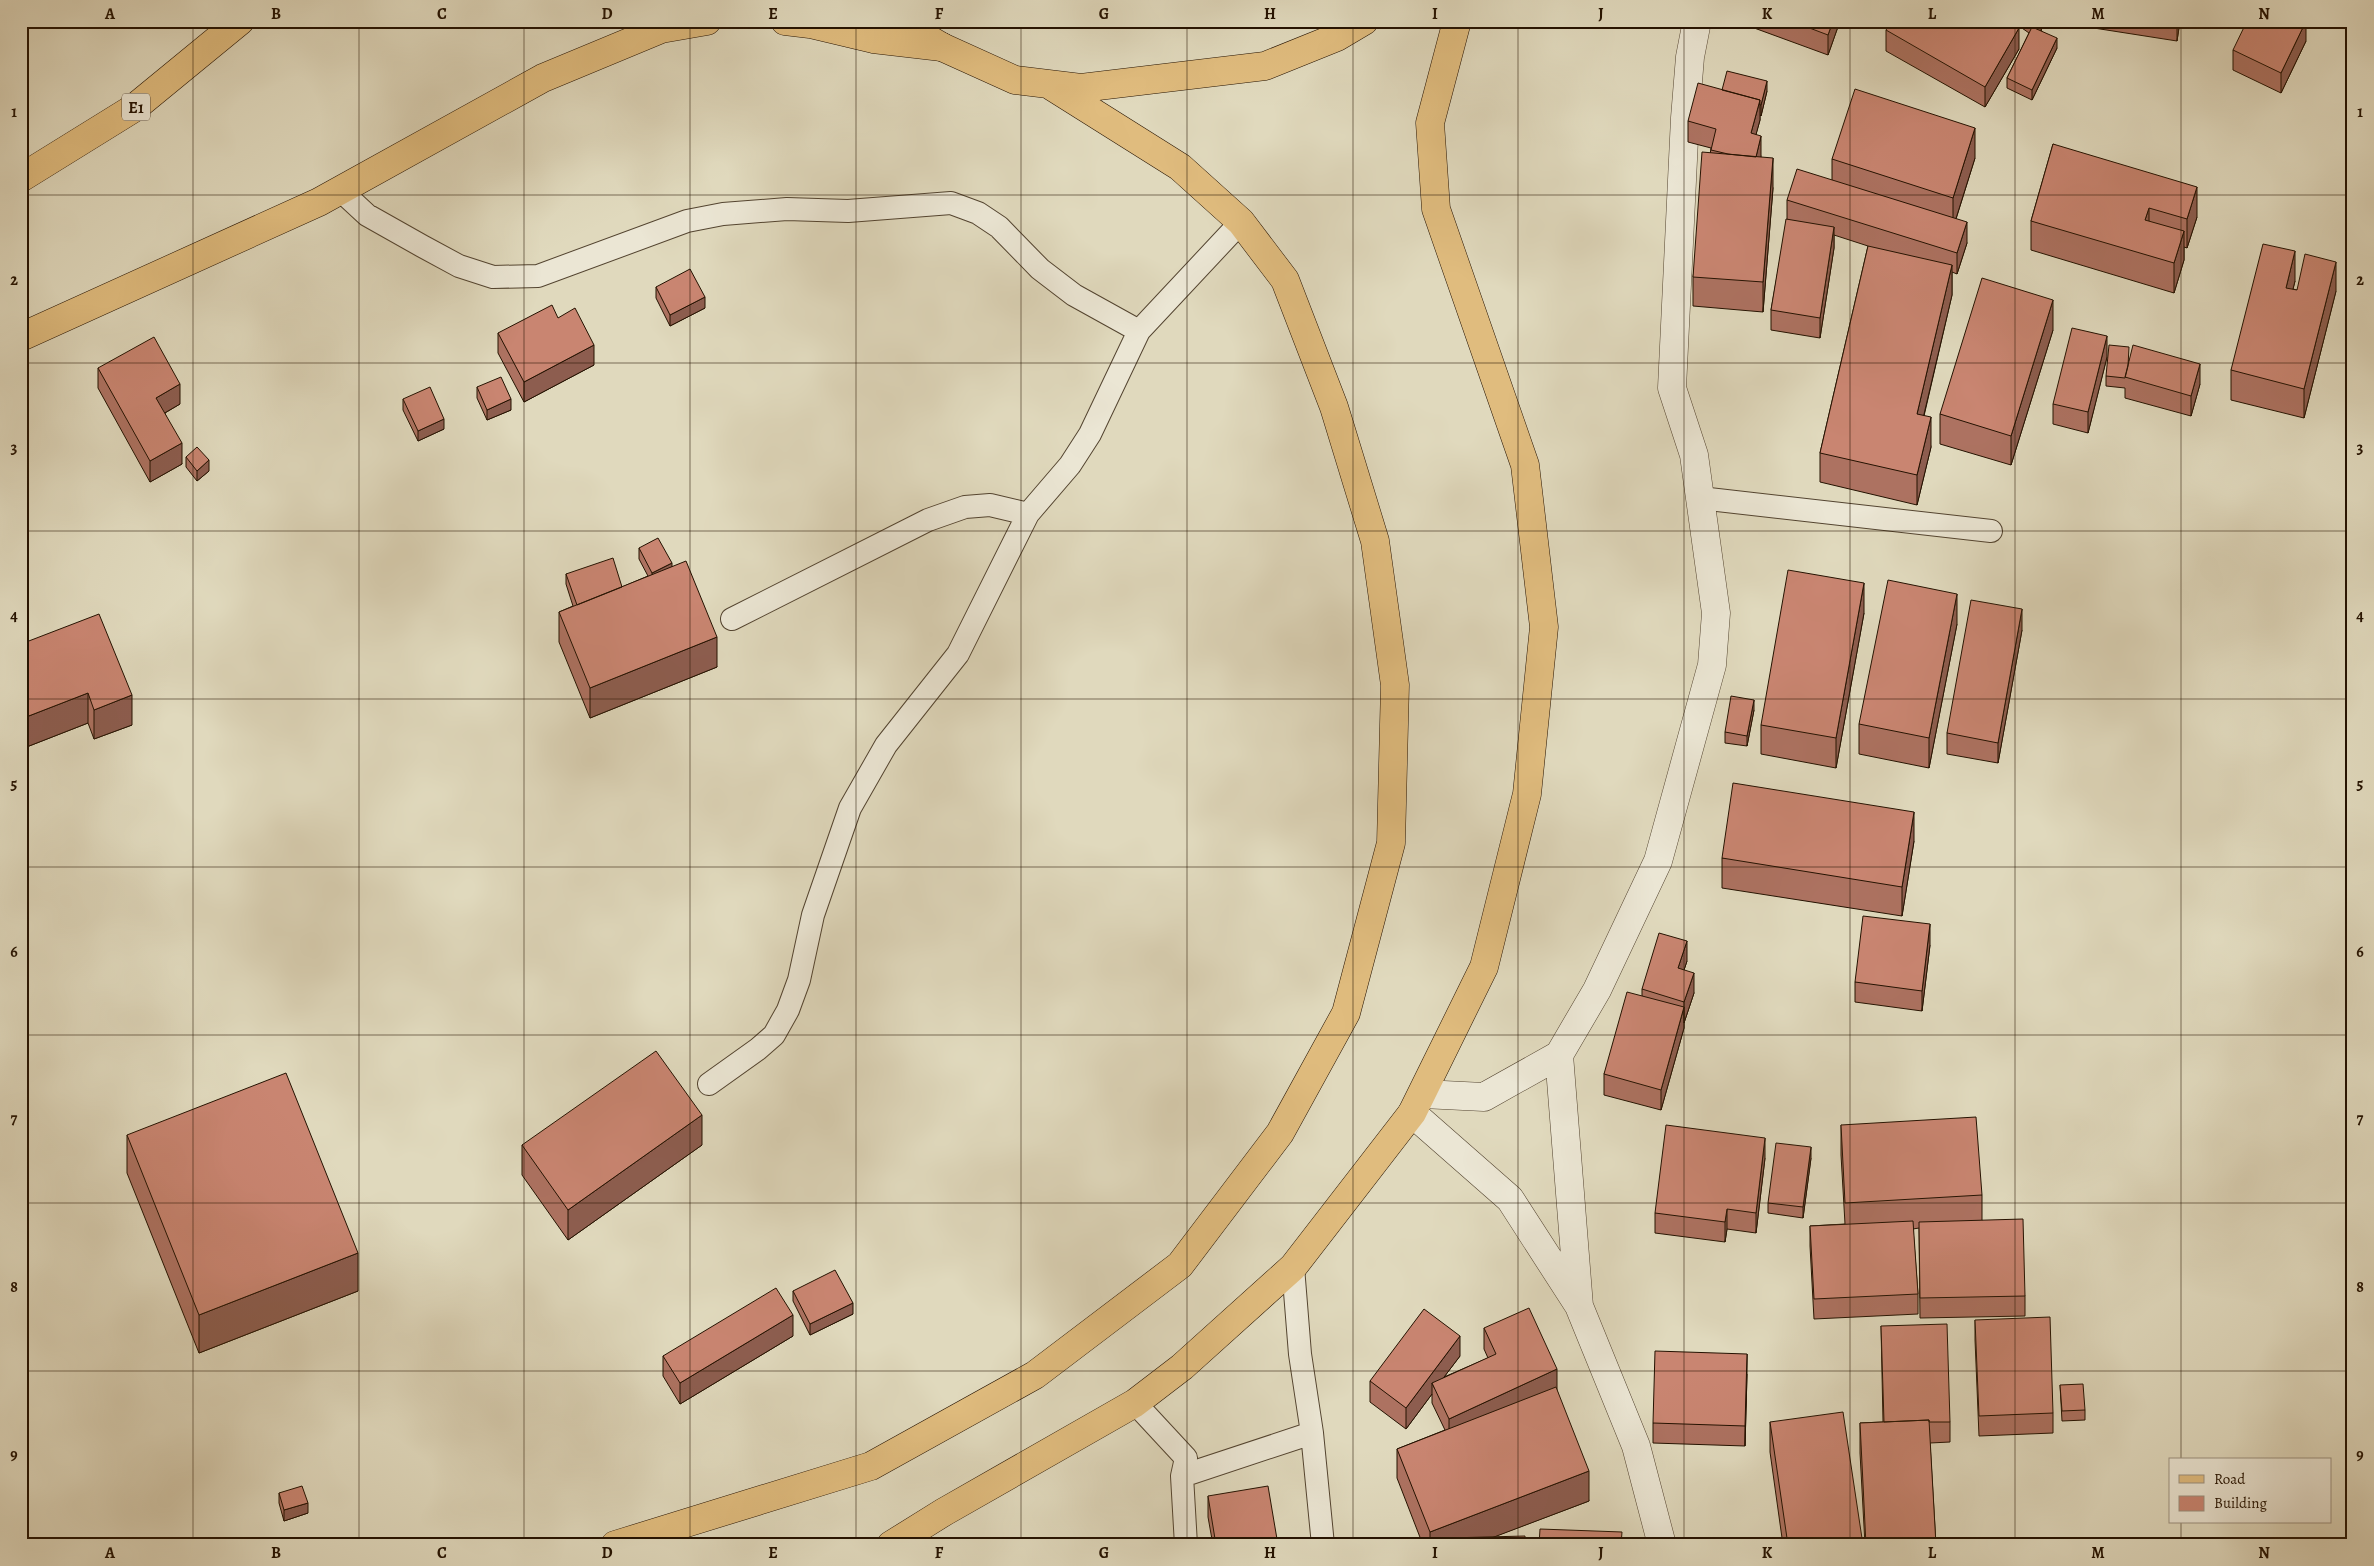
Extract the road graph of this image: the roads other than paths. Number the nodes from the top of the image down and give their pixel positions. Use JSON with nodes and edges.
{"nodes":[{"id":1,"x":240,"y":21,"type":"edge"},
{"id":2,"x":707,"y":21,"type":"edge"},
{"id":3,"x":784,"y":21,"type":"edge"},
{"id":4,"x":898,"y":21,"type":"edge"},
{"id":5,"x":1364,"y":21,"type":"edge"},
{"id":6,"x":1457,"y":21,"type":"edge"},
{"id":7,"x":1697,"y":21,"type":"edge"},
{"id":8,"x":942,"y":47,"type":"junction"},
{"id":9,"x":1048,"y":84,"type":"junction"},
{"id":10,"x":21,"y":178,"type":"edge"},
{"id":11,"x":340,"y":190,"type":"junction"},
{"id":12,"x":1241,"y":222,"type":"junction"},
{"id":13,"x":1139,"y":331,"type":"junction"},
{"id":14,"x":21,"y":337,"type":"edge"},
{"id":15,"x":1700,"y":498,"type":"junction"},
{"id":16,"x":1028,"y":514,"type":"junction"},
{"id":17,"x":1992,"y":531,"type":"dead end"},
{"id":18,"x":732,"y":619,"type":"dead end"},
{"id":19,"x":1559,"y":1055,"type":"junction"},
{"id":20,"x":709,"y":1084,"type":"dead end"},
{"id":21,"x":1417,"y":1103,"type":"junction"},
{"id":22,"x":1293,"y":1268,"type":"junction"},
{"id":23,"x":1579,"y":1306,"type":"junction"},
{"id":24,"x":1135,"y":1403,"type":"junction"},
{"id":25,"x":1312,"y":1434,"type":"junction"},
{"id":26,"x":1182,"y":1476,"type":"junction"},
{"id":27,"x":615,"y":1545,"type":"edge"},
{"id":28,"x":891,"y":1545,"type":"edge"},
{"id":29,"x":1186,"y":1545,"type":"edge"},
{"id":30,"x":1323,"y":1545,"type":"edge"},
{"id":31,"x":1662,"y":1545,"type":"edge"}],
"edges":[{"from":1,"to":10,"type":"main road","number":"E1"},
{"from":2,"to":11,"type":"main road"},
{"from":3,"to":8,"type":"main road"},
{"from":4,"to":8,"type":"main road"},
{"from":5,"to":9,"type":"main road"},
{"from":6,"to":21,"type":"main road"},
{"from":7,"to":15,"type":"street"},
{"from":8,"to":9,"type":"main road"},
{"from":9,"to":12,"type":"main road"},
{"from":11,"to":13,"type":"lane"},
{"from":11,"to":14,"type":"main road"},
{"from":12,"to":13,"type":"lane"},
{"from":12,"to":27,"type":"main road"},
{"from":13,"to":16,"type":"lane"},
{"from":15,"to":17,"type":"lane"},
{"from":15,"to":19,"type":"street"},
{"from":16,"to":18,"type":"lane"},
{"from":16,"to":20,"type":"lane"},
{"from":19,"to":21,"type":"street"},
{"from":19,"to":23,"type":"street"},
{"from":21,"to":22,"type":"main road"},
{"from":21,"to":23,"type":"street"},
{"from":22,"to":24,"type":"main road"},
{"from":22,"to":25,"type":"lane"},
{"from":23,"to":31,"type":"street"},
{"from":24,"to":26,"type":"lane"},
{"from":24,"to":28,"type":"main road"},
{"from":25,"to":26,"type":"lane"},
{"from":25,"to":30,"type":"lane"},
{"from":26,"to":29,"type":"lane"}]}
